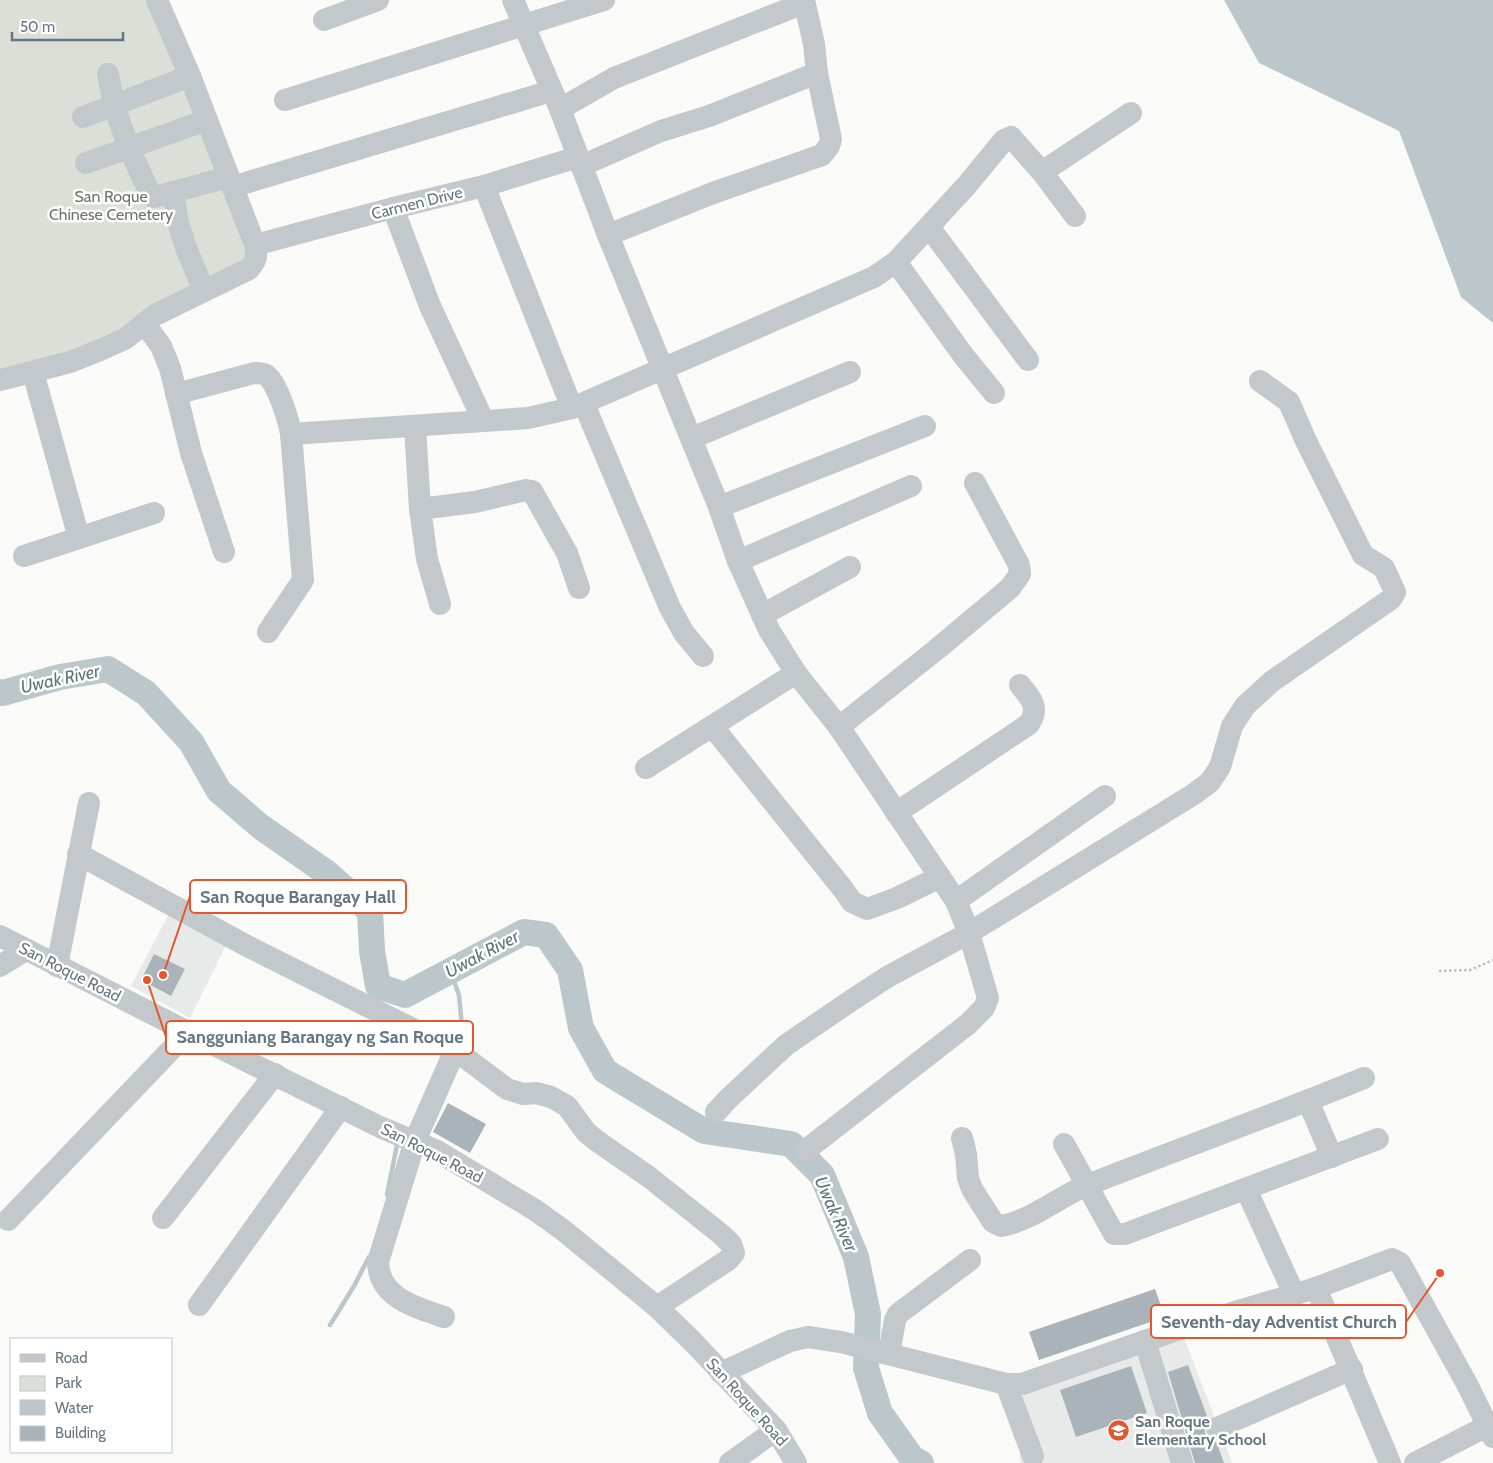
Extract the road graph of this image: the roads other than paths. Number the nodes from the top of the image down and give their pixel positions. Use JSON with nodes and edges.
{"nodes":[{"id":1,"x":157,"y":0,"type":"edge"},
{"id":2,"x":378,"y":0,"type":"edge"},
{"id":3,"x":513,"y":0,"type":"edge"},
{"id":4,"x":604,"y":0,"type":"edge"},
{"id":5,"x":804,"y":1,"type":"edge"},
{"id":6,"x":324,"y":20,"type":"dead end"},
{"id":7,"x":524,"y":26,"type":"junction"},
{"id":8,"x":817,"y":72,"type":"junction"},
{"id":9,"x":108,"y":74,"type":"dead end"},
{"id":10,"x":190,"y":76,"type":"junction"},
{"id":11,"x":285,"y":100,"type":"dead end"},
{"id":12,"x":556,"y":100,"type":"junction"},
{"id":13,"x":114,"y":106,"type":"junction"},
{"id":14,"x":1131,"y":112,"type":"dead end"},
{"id":15,"x":82,"y":117,"type":"dead end"},
{"id":16,"x":207,"y":120,"type":"junction"},
{"id":17,"x":129,"y":148,"type":"junction"},
{"id":18,"x":580,"y":161,"type":"junction"},
{"id":19,"x":86,"y":163,"type":"dead end"},
{"id":20,"x":1042,"y":172,"type":"junction"},
{"id":21,"x":230,"y":182,"type":"junction"},
{"id":22,"x":484,"y":186,"type":"junction"},
{"id":23,"x":173,"y":192,"type":"junction"},
{"id":24,"x":393,"y":208,"type":"junction"},
{"id":25,"x":1075,"y":216,"type":"dead end"},
{"id":26,"x":929,"y":227,"type":"junction"},
{"id":27,"x":608,"y":235,"type":"junction"},
{"id":28,"x":255,"y":245,"type":"junction"},
{"id":29,"x":896,"y":262,"type":"junction"},
{"id":30,"x":204,"y":291,"type":"junction"},
{"id":31,"x":144,"y":323,"type":"junction"},
{"id":32,"x":1028,"y":360,"type":"dead end"},
{"id":33,"x":663,"y":368,"type":"junction"},
{"id":34,"x":33,"y":372,"type":"junction"},
{"id":35,"x":850,"y":372,"type":"dead end"},
{"id":36,"x":0,"y":380,"type":"edge"},
{"id":37,"x":1260,"y":381,"type":"dead end"},
{"id":38,"x":994,"y":393,"type":"dead end"},
{"id":39,"x":176,"y":394,"type":"junction"},
{"id":40,"x":578,"y":406,"type":"junction"},
{"id":41,"x":483,"y":420,"type":"junction"},
{"id":42,"x":415,"y":426,"type":"junction"},
{"id":43,"x":926,"y":426,"type":"dead end"},
{"id":44,"x":291,"y":434,"type":"junction"},
{"id":45,"x":692,"y":438,"type":"junction"},
{"id":46,"x":975,"y":483,"type":"dead end"},
{"id":47,"x":911,"y":486,"type":"dead end"},
{"id":48,"x":719,"y":506,"type":"junction"},
{"id":49,"x":420,"y":509,"type":"junction"},
{"id":50,"x":154,"y":513,"type":"dead end"},
{"id":51,"x":80,"y":538,"type":"junction"},
{"id":52,"x":224,"y":552,"type":"dead end"},
{"id":53,"x":24,"y":556,"type":"dead end"},
{"id":54,"x":738,"y":561,"type":"junction"},
{"id":55,"x":850,"y":567,"type":"dead end"},
{"id":56,"x":579,"y":588,"type":"dead end"},
{"id":57,"x":440,"y":604,"type":"dead end"},
{"id":58,"x":762,"y":615,"type":"junction"},
{"id":59,"x":268,"y":632,"type":"dead end"},
{"id":60,"x":703,"y":656,"type":"dead end"},
{"id":61,"x":796,"y":673,"type":"junction"},
{"id":62,"x":1020,"y":685,"type":"dead end"},
{"id":63,"x":712,"y":726,"type":"junction"},
{"id":64,"x":839,"y":727,"type":"junction"},
{"id":65,"x":646,"y":768,"type":"dead end"},
{"id":66,"x":1105,"y":796,"type":"dead end"},
{"id":67,"x":89,"y":803,"type":"dead end"},
{"id":68,"x":896,"y":813,"type":"junction"},
{"id":69,"x":78,"y":854,"type":"junction"},
{"id":70,"x":940,"y":877,"type":"junction"},
{"id":71,"x":956,"y":902,"type":"junction"},
{"id":72,"x":969,"y":933,"type":"junction"},
{"id":73,"x":0,"y":936,"type":"edge"},
{"id":74,"x":26,"y":950,"type":"junction"},
{"id":75,"x":0,"y":966,"type":"edge"},
{"id":76,"x":57,"y":966,"type":"junction"},
{"id":77,"x":188,"y":1032,"type":"junction"},
{"id":78,"x":455,"y":1050,"type":"junction"},
{"id":79,"x":275,"y":1074,"type":"junction"},
{"id":80,"x":1364,"y":1078,"type":"dead end"},
{"id":81,"x":1308,"y":1101,"type":"junction"},
{"id":82,"x":341,"y":1107,"type":"junction"},
{"id":83,"x":716,"y":1112,"type":"dead end"},
{"id":84,"x":962,"y":1138,"type":"dead end"},
{"id":85,"x":1378,"y":1139,"type":"dead end"},
{"id":86,"x":415,"y":1142,"type":"junction"},
{"id":87,"x":1064,"y":1144,"type":"dead end"},
{"id":88,"x":806,"y":1150,"type":"dead end"},
{"id":89,"x":1332,"y":1157,"type":"junction"},
{"id":90,"x":1087,"y":1185,"type":"junction"},
{"id":91,"x":1246,"y":1189,"type":"junction"},
{"id":92,"x":163,"y":1218,"type":"dead end"},
{"id":93,"x":8,"y":1220,"type":"dead end"},
{"id":94,"x":970,"y":1260,"type":"dead end"},
{"id":95,"x":1316,"y":1288,"type":"junction"},
{"id":96,"x":1294,"y":1294,"type":"junction"},
{"id":97,"x":199,"y":1305,"type":"dead end"},
{"id":98,"x":657,"y":1307,"type":"junction"},
{"id":99,"x":444,"y":1317,"type":"dead end"},
{"id":100,"x":1145,"y":1341,"type":"junction"},
{"id":101,"x":884,"y":1352,"type":"junction"},
{"id":102,"x":1352,"y":1370,"type":"junction"},
{"id":103,"x":721,"y":1373,"type":"junction"},
{"id":104,"x":1006,"y":1384,"type":"junction"},
{"id":105,"x":1217,"y":1428,"type":"dead end"},
{"id":106,"x":776,"y":1430,"type":"junction"},
{"id":107,"x":1490,"y":1432,"type":"edge"},
{"id":108,"x":1033,"y":1456,"type":"dead end"},
{"id":109,"x":730,"y":1463,"type":"edge"},
{"id":110,"x":796,"y":1463,"type":"edge"},
{"id":111,"x":1182,"y":1463,"type":"edge"},
{"id":112,"x":1390,"y":1463,"type":"edge"},
{"id":113,"x":1415,"y":1463,"type":"edge"}],
"edges":[{"from":1,"to":10,"type":"street"},
{"from":2,"to":6,"type":"street"},
{"from":3,"to":7,"type":"street"},
{"from":4,"to":7,"type":"street"},
{"from":5,"to":8,"type":"street"},
{"from":5,"to":12,"type":"street"},
{"from":7,"to":11,"type":"street"},
{"from":7,"to":12,"type":"street"},
{"from":8,"to":18,"type":"street","name":"Carmen Drive"},
{"from":8,"to":27,"type":"street"},
{"from":9,"to":13,"type":"street"},
{"from":10,"to":13,"type":"street"},
{"from":10,"to":16,"type":"street"},
{"from":12,"to":18,"type":"street"},
{"from":12,"to":21,"type":"street"},
{"from":13,"to":15,"type":"street"},
{"from":13,"to":17,"type":"street"},
{"from":14,"to":20,"type":"street"},
{"from":16,"to":17,"type":"street"},
{"from":16,"to":21,"type":"street"},
{"from":17,"to":19,"type":"street"},
{"from":17,"to":23,"type":"street"},
{"from":18,"to":22,"type":"street","name":"Carmen Drive"},
{"from":18,"to":27,"type":"street"},
{"from":20,"to":25,"type":"street"},
{"from":20,"to":26,"type":"street"},
{"from":21,"to":23,"type":"street"},
{"from":21,"to":28,"type":"street"},
{"from":22,"to":24,"type":"street","name":"Carmen Drive"},
{"from":22,"to":40,"type":"street"},
{"from":23,"to":30,"type":"street"},
{"from":24,"to":28,"type":"street","name":"Carmen Drive"},
{"from":24,"to":41,"type":"street"},
{"from":26,"to":29,"type":"street"},
{"from":26,"to":32,"type":"street"},
{"from":27,"to":33,"type":"street"},
{"from":28,"to":30,"type":"street"},
{"from":29,"to":33,"type":"street"},
{"from":29,"to":38,"type":"street"},
{"from":30,"to":31,"type":"street"},
{"from":31,"to":34,"type":"street"},
{"from":31,"to":39,"type":"street"},
{"from":33,"to":40,"type":"street"},
{"from":33,"to":45,"type":"street"},
{"from":34,"to":36,"type":"street"},
{"from":34,"to":51,"type":"street"},
{"from":35,"to":45,"type":"street"},
{"from":37,"to":72,"type":"street"},
{"from":39,"to":44,"type":"street"},
{"from":39,"to":52,"type":"street"},
{"from":40,"to":41,"type":"street"},
{"from":40,"to":60,"type":"street"},
{"from":41,"to":42,"type":"street"},
{"from":42,"to":44,"type":"street"},
{"from":42,"to":49,"type":"street"},
{"from":43,"to":48,"type":"street"},
{"from":44,"to":59,"type":"street"},
{"from":45,"to":48,"type":"street"},
{"from":46,"to":64,"type":"street"},
{"from":47,"to":54,"type":"street"},
{"from":48,"to":54,"type":"street"},
{"from":49,"to":56,"type":"street"},
{"from":49,"to":57,"type":"street"},
{"from":50,"to":51,"type":"street"},
{"from":51,"to":53,"type":"street"},
{"from":54,"to":58,"type":"street"},
{"from":55,"to":58,"type":"street"},
{"from":58,"to":61,"type":"street"},
{"from":61,"to":63,"type":"street"},
{"from":61,"to":64,"type":"street"},
{"from":62,"to":68,"type":"street"},
{"from":63,"to":65,"type":"street"},
{"from":63,"to":70,"type":"street"},
{"from":64,"to":68,"type":"street"},
{"from":66,"to":71,"type":"street"},
{"from":67,"to":69,"type":"street"},
{"from":68,"to":70,"type":"street"},
{"from":69,"to":76,"type":"street"},
{"from":69,"to":78,"type":"street"},
{"from":70,"to":71,"type":"street"},
{"from":71,"to":72,"type":"street"},
{"from":72,"to":83,"type":"street"},
{"from":72,"to":88,"type":"street"},
{"from":73,"to":74,"type":"street","name":"San Roque Road"},
{"from":74,"to":75,"type":"street"},
{"from":74,"to":76,"type":"street","name":"San Roque Road"},
{"from":76,"to":77,"type":"street","name":"San Roque Road"},
{"from":77,"to":79,"type":"street","name":"San Roque Road"},
{"from":77,"to":93,"type":"street"},
{"from":78,"to":86,"type":"street"},
{"from":78,"to":98,"type":"street"},
{"from":79,"to":82,"type":"street","name":"San Roque Road"},
{"from":79,"to":92,"type":"street"},
{"from":80,"to":81,"type":"street"},
{"from":81,"to":89,"type":"street"},
{"from":81,"to":90,"type":"street"},
{"from":82,"to":86,"type":"street","name":"San Roque Road"},
{"from":82,"to":97,"type":"street"},
{"from":84,"to":90,"type":"street"},
{"from":85,"to":89,"type":"street"},
{"from":86,"to":98,"type":"street","name":"San Roque Road"},
{"from":86,"to":99,"type":"street"},
{"from":87,"to":90,"type":"street"},
{"from":89,"to":91,"type":"street"},
{"from":90,"to":91,"type":"street"},
{"from":91,"to":96,"type":"street"},
{"from":94,"to":101,"type":"street"},
{"from":95,"to":96,"type":"street"},
{"from":95,"to":102,"type":"street"},
{"from":95,"to":107,"type":"street"},
{"from":96,"to":100,"type":"street"},
{"from":98,"to":103,"type":"street","name":"San Roque Road"},
{"from":100,"to":104,"type":"street"},
{"from":100,"to":111,"type":"street"},
{"from":101,"to":103,"type":"street"},
{"from":101,"to":104,"type":"street"},
{"from":102,"to":105,"type":"street"},
{"from":102,"to":112,"type":"street"},
{"from":103,"to":106,"type":"street","name":"San Roque Road"},
{"from":104,"to":108,"type":"street"},
{"from":106,"to":109,"type":"street"},
{"from":106,"to":110,"type":"street","name":"San Roque Road"},
{"from":107,"to":113,"type":"street"}]}
